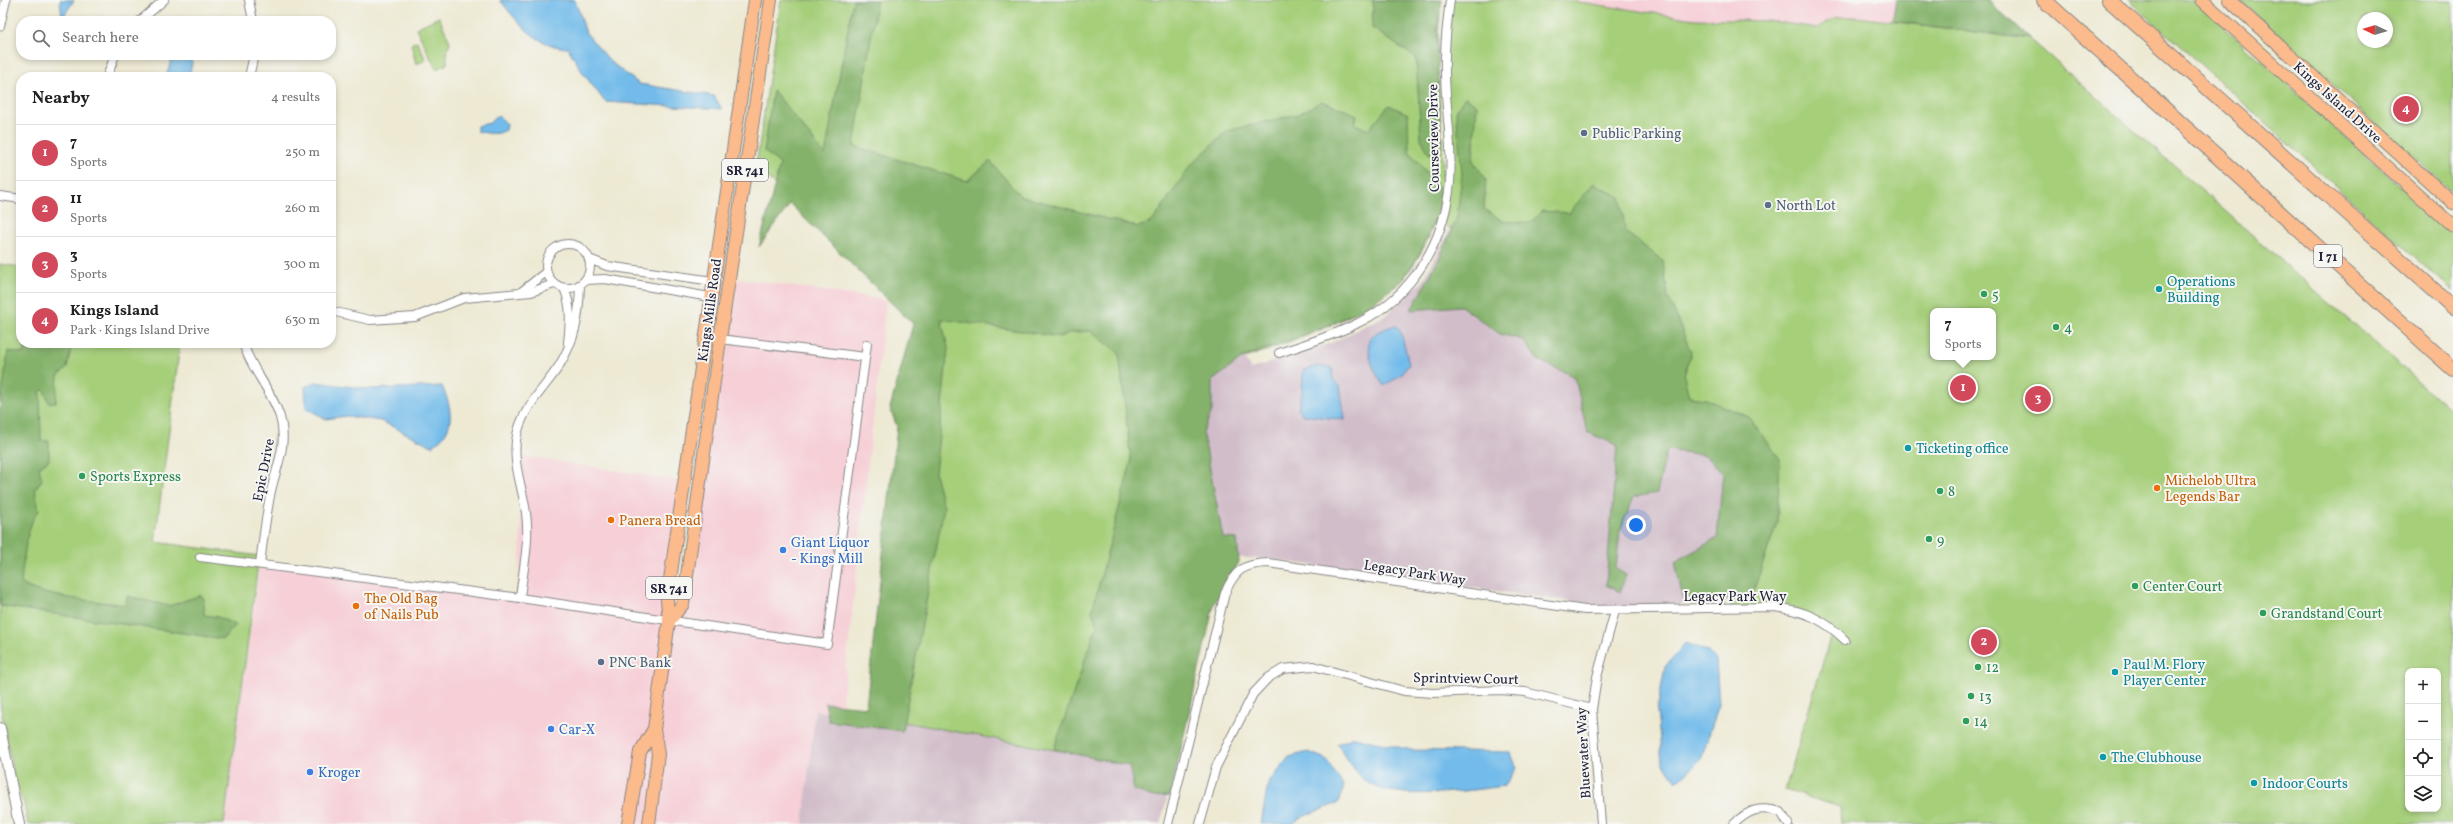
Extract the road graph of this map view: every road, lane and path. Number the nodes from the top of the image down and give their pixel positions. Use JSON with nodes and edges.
{"nodes":[{"id":1,"x":6,"y":0,"type":"edge"},
{"id":2,"x":164,"y":0,"type":"edge"},
{"id":3,"x":249,"y":0,"type":"edge"},
{"id":4,"x":755,"y":0,"type":"edge"},
{"id":5,"x":771,"y":0,"type":"edge"},
{"id":6,"x":1450,"y":0,"type":"edge"},
{"id":7,"x":2044,"y":0,"type":"edge"},
{"id":8,"x":2109,"y":0,"type":"edge"},
{"id":9,"x":2202,"y":0,"type":"edge"},
{"id":10,"x":2229,"y":0,"type":"edge"},
{"id":11,"x":146,"y":16,"type":"edge"},
{"id":12,"x":252,"y":16,"type":"edge"},
{"id":13,"x":0,"y":26,"type":"edge"},
{"id":14,"x":113,"y":60,"type":"edge"},
{"id":15,"x":253,"y":60,"type":"edge"},
{"id":16,"x":109,"y":72,"type":"edge"},
{"id":17,"x":251,"y":72,"type":"edge"},
{"id":18,"x":0,"y":196,"type":"edge"},
{"id":19,"x":16,"y":198,"type":"edge"},
{"id":20,"x":2453,"y":203,"type":"edge"},
{"id":21,"x":2453,"y":226,"type":"edge"},
{"id":22,"x":589,"y":259,"type":"junction"},
{"id":23,"x":546,"y":272,"type":"junction"},
{"id":24,"x":712,"y":281,"type":"junction"},
{"id":25,"x":583,"y":282,"type":"junction"},
{"id":26,"x":554,"y":284,"type":"junction"},
{"id":27,"x":564,"y":288,"type":"junction"},
{"id":28,"x":521,"y":292,"type":"junction"},
{"id":29,"x":710,"y":297,"type":"junction"},
{"id":30,"x":2453,"y":307,"type":"edge"},
{"id":31,"x":336,"y":312,"type":"edge"},
{"id":32,"x":720,"y":339,"type":"junction"},
{"id":33,"x":867,"y":344,"type":"dead end"},
{"id":34,"x":245,"y":348,"type":"edge"},
{"id":35,"x":568,"y":348,"type":"junction"},
{"id":36,"x":1279,"y":353,"type":"dead end"},
{"id":37,"x":865,"y":357,"type":"junction"},
{"id":38,"x":2453,"y":369,"type":"edge"},
{"id":39,"x":200,"y":556,"type":"dead end"},
{"id":40,"x":260,"y":564,"type":"junction"},
{"id":41,"x":520,"y":598,"type":"junction"},
{"id":42,"x":1615,"y":611,"type":"junction"},
{"id":43,"x":669,"y":621,"type":"junction"},
{"id":44,"x":1845,"y":640,"type":"dead end"},
{"id":45,"x":1592,"y":709,"type":"junction"},
{"id":46,"x":0,"y":728,"type":"edge"},
{"id":47,"x":654,"y":729,"type":"junction"},
{"id":48,"x":19,"y":824,"type":"edge"},
{"id":49,"x":628,"y":824,"type":"edge"},
{"id":50,"x":649,"y":824,"type":"edge"},
{"id":51,"x":1168,"y":824,"type":"edge"},
{"id":52,"x":1200,"y":824,"type":"edge"},
{"id":53,"x":1601,"y":824,"type":"edge"},
{"id":54,"x":1734,"y":824,"type":"edge"},
{"id":55,"x":1788,"y":824,"type":"edge"}],
"edges":[{"from":1,"to":13,"type":"street"},
{"from":2,"to":11,"type":"street"},
{"from":3,"to":12,"type":"street"},
{"from":4,"to":24,"type":"main road","name":"Kings Mills Road","number":"SR 741"},
{"from":5,"to":32,"type":"main road","name":"Kings Mills Road","number":"SR 741"},
{"from":6,"to":36,"type":"street","name":"Courseview Drive"},
{"from":7,"to":38,"type":"highway","number":"I 71"},
{"from":8,"to":30,"type":"highway"},
{"from":9,"to":21,"type":"main road","name":"Kings Island Drive"},
{"from":10,"to":20,"type":"main road","name":"Kings Island Drive"},
{"from":14,"to":16,"type":"street"},
{"from":15,"to":17,"type":"street"},
{"from":18,"to":19,"type":"street"},
{"from":22,"to":23,"type":"street"},
{"from":22,"to":24,"type":"street"},
{"from":22,"to":25,"type":"street"},
{"from":23,"to":26,"type":"street"},
{"from":23,"to":28,"type":"street"},
{"from":24,"to":29,"type":"main road","name":"Kings Mills Road","number":"SR 741"},
{"from":25,"to":27,"type":"street"},
{"from":25,"to":29,"type":"street"},
{"from":25,"to":35,"type":"street"},
{"from":26,"to":27,"type":"street"},
{"from":26,"to":28,"type":"street"},
{"from":27,"to":35,"type":"street"},
{"from":28,"to":31,"type":"street"},
{"from":29,"to":43,"type":"main road","name":"Kings Mills Road","number":"SR 741"},
{"from":32,"to":37,"type":"street"},
{"from":32,"to":43,"type":"main road","name":"Kings Mills Road","number":"SR 741"},
{"from":33,"to":37,"type":"street"},
{"from":34,"to":40,"type":"street","name":"Epic Drive"},
{"from":35,"to":41,"type":"street"},
{"from":37,"to":43,"type":"street"},
{"from":39,"to":40,"type":"street"},
{"from":40,"to":41,"type":"street"},
{"from":41,"to":43,"type":"street"},
{"from":42,"to":44,"type":"street","name":"Legacy Park Way"},
{"from":42,"to":45,"type":"street","name":"Bluewater Way"},
{"from":42,"to":51,"type":"street","name":"Legacy Park Way"},
{"from":43,"to":47,"type":"main road","name":"Kings Mills Road","number":"SR 741"},
{"from":45,"to":52,"type":"street","name":"Sprintview Court"},
{"from":45,"to":53,"type":"street","name":"Bluewater Way"},
{"from":46,"to":48,"type":"street"},
{"from":47,"to":49,"type":"main road","name":"Kings Mills Road","number":"SR 741"},
{"from":47,"to":50,"type":"main road","name":"Kings Mills Road","number":"SR 741"},
{"from":54,"to":55,"type":"street"}]}
